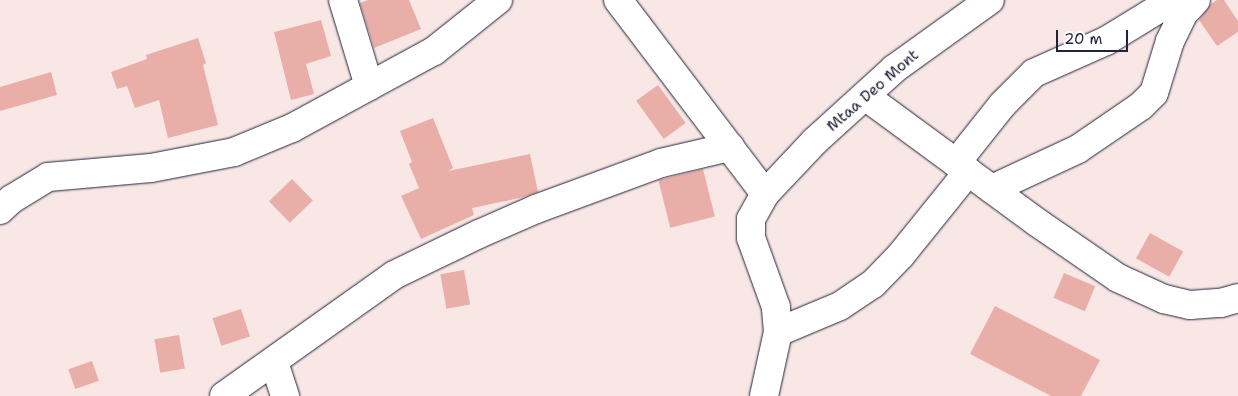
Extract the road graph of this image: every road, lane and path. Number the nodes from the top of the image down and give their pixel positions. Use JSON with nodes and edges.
{"nodes":[{"id":1,"x":343,"y":0,"type":"edge"},
{"id":2,"x":498,"y":0,"type":"edge"},
{"id":3,"x":618,"y":0,"type":"edge"},
{"id":4,"x":990,"y":0,"type":"edge"},
{"id":5,"x":1173,"y":0,"type":"edge"},
{"id":6,"x":1196,"y":0,"type":"edge"},
{"id":7,"x":369,"y":86,"type":"junction"},
{"id":8,"x":865,"y":96,"type":"junction"},
{"id":9,"x":730,"y":147,"type":"junction"},
{"id":10,"x":962,"y":168,"type":"junction"},
{"id":11,"x":992,"y":189,"type":"junction"},
{"id":12,"x":765,"y":194,"type":"junction"},
{"id":13,"x":0,"y":210,"type":"edge"},
{"id":14,"x":1238,"y":298,"type":"edge"},
{"id":15,"x":778,"y":332,"type":"junction"},
{"id":16,"x":274,"y":362,"type":"junction"},
{"id":17,"x":224,"y":396,"type":"edge"},
{"id":18,"x":285,"y":396,"type":"edge"},
{"id":19,"x":764,"y":396,"type":"edge"}],
"edges":[{"from":1,"to":7,"type":"street"},
{"from":2,"to":7,"type":"street"},
{"from":3,"to":9,"type":"street"},
{"from":4,"to":8,"type":"street","name":"Mtaa Deo Mont"},
{"from":5,"to":10,"type":"street"},
{"from":6,"to":11,"type":"street"},
{"from":7,"to":13,"type":"street"},
{"from":8,"to":10,"type":"street"},
{"from":8,"to":12,"type":"street","name":"Mtaa Deo Mont"},
{"from":9,"to":12,"type":"street"},
{"from":9,"to":16,"type":"street"},
{"from":10,"to":11,"type":"street"},
{"from":10,"to":15,"type":"street"},
{"from":11,"to":14,"type":"street"},
{"from":12,"to":15,"type":"street","name":"Mtaa Deo Mont"},
{"from":15,"to":19,"type":"street","name":"Mtaa Deo Mont"},
{"from":16,"to":17,"type":"street"},
{"from":16,"to":18,"type":"street"}]}
